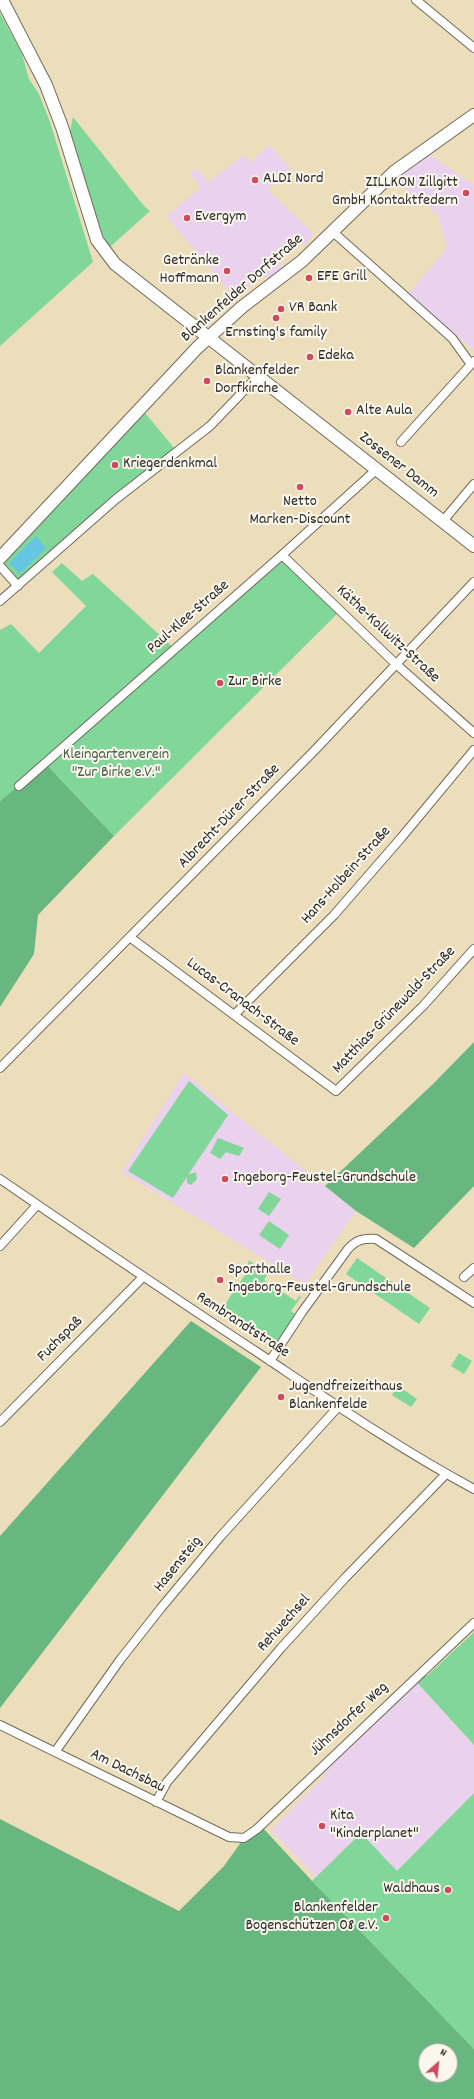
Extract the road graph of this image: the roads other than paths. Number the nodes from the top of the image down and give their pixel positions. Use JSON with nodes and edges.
{"nodes":[{"id":1,"x":2,"y":0,"type":"edge"},
{"id":2,"x":416,"y":0,"type":"edge"},
{"id":3,"x":474,"y":48,"type":"edge"},
{"id":4,"x":474,"y":115,"type":"edge"},
{"id":5,"x":333,"y":232,"type":"junction"},
{"id":6,"x":208,"y":338,"type":"junction"},
{"id":7,"x":472,"y":362,"type":"edge"},
{"id":8,"x":258,"y":377,"type":"junction"},
{"id":9,"x":401,"y":442,"type":"dead end"},
{"id":10,"x":376,"y":469,"type":"junction"},
{"id":11,"x":474,"y":484,"type":"edge"},
{"id":12,"x":442,"y":521,"type":"junction"},
{"id":13,"x":474,"y":546,"type":"edge"},
{"id":14,"x":282,"y":555,"type":"junction"},
{"id":15,"x":0,"y":558,"type":"edge"},
{"id":16,"x":0,"y":566,"type":"edge"},
{"id":17,"x":474,"y":582,"type":"edge"},
{"id":18,"x":18,"y":586,"type":"junction"},
{"id":19,"x":0,"y":601,"type":"edge"},
{"id":20,"x":397,"y":665,"type":"junction"},
{"id":21,"x":474,"y":733,"type":"edge"},
{"id":22,"x":474,"y":750,"type":"edge"},
{"id":23,"x":19,"y":786,"type":"dead end"},
{"id":24,"x":131,"y":938,"type":"junction"},
{"id":25,"x":474,"y":949,"type":"edge"},
{"id":26,"x":234,"y":1015,"type":"junction"},
{"id":27,"x":0,"y":1068,"type":"edge"},
{"id":28,"x":336,"y":1091,"type":"joint"},
{"id":29,"x":0,"y":1179,"type":"edge"},
{"id":30,"x":38,"y":1205,"type":"junction"},
{"id":31,"x":0,"y":1246,"type":"edge"},
{"id":32,"x":474,"y":1268,"type":"edge"},
{"id":33,"x":464,"y":1277,"type":"dead end"},
{"id":34,"x":142,"y":1278,"type":"junction"},
{"id":35,"x":474,"y":1303,"type":"edge"},
{"id":36,"x":270,"y":1361,"type":"junction"},
{"id":37,"x":338,"y":1407,"type":"junction"},
{"id":38,"x":0,"y":1422,"type":"edge"},
{"id":39,"x":446,"y":1474,"type":"junction"},
{"id":40,"x":474,"y":1489,"type":"edge"},
{"id":41,"x":474,"y":1622,"type":"edge"},
{"id":42,"x":0,"y":1725,"type":"edge"},
{"id":43,"x":55,"y":1752,"type":"junction"},
{"id":44,"x":156,"y":1802,"type":"junction"},
{"id":45,"x":244,"y":1838,"type":"joint"}],
"edges":[{"from":1,"to":6,"type":"main road","name":"Zossener Damm"},
{"from":2,"to":3,"type":"street"},
{"from":4,"to":5,"type":"main road","name":"Blankenfelder Dorfstraße"},
{"from":5,"to":6,"type":"main road","name":"Blankenfelder Dorfstraße"},
{"from":5,"to":7,"type":"street"},
{"from":6,"to":8,"type":"main road","name":"Zossener Damm"},
{"from":6,"to":15,"type":"main road","name":"Blankenfelder Dorfstraße"},
{"from":7,"to":9,"type":"street"},
{"from":8,"to":10,"type":"main road","name":"Zossener Damm"},
{"from":8,"to":18,"type":"street"},
{"from":10,"to":12,"type":"main road","name":"Zossener Damm"},
{"from":10,"to":14,"type":"street","name":"Paul-Klee-Straße"},
{"from":11,"to":12,"type":"street"},
{"from":12,"to":13,"type":"main road","name":"Zossener Damm"},
{"from":14,"to":20,"type":"street","name":"Käthe-Kollwitz-Straße"},
{"from":14,"to":23,"type":"street","name":"Paul-Klee-Straße"},
{"from":16,"to":18,"type":"street"},
{"from":17,"to":20,"type":"street","name":"Albrecht-Dürer-Straße"},
{"from":18,"to":19,"type":"street"},
{"from":20,"to":21,"type":"street","name":"Käthe-Kollwitz-Straße"},
{"from":20,"to":24,"type":"street","name":"Albrecht-Dürer-Straße"},
{"from":22,"to":26,"type":"street","name":"Hans-Holbein-Straße"},
{"from":24,"to":26,"type":"street","name":"Lucas-Cranach-Straße"},
{"from":24,"to":27,"type":"street","name":"Albrecht-Dürer-Straße"},
{"from":25,"to":28,"type":"street","name":"Matthias-Grünewald-Straße"},
{"from":26,"to":28,"type":"street","name":"Lucas-Cranach-Straße"},
{"from":29,"to":30,"type":"street","name":"Rembrandtstraße"},
{"from":30,"to":31,"type":"street"},
{"from":30,"to":34,"type":"street","name":"Rembrandtstraße"},
{"from":32,"to":33,"type":"street"},
{"from":34,"to":36,"type":"street","name":"Rembrandtstraße"},
{"from":34,"to":38,"type":"street","name":"Fuchspaß"},
{"from":35,"to":36,"type":"street"},
{"from":36,"to":37,"type":"street","name":"Rembrandtstraße"},
{"from":37,"to":39,"type":"street","name":"Rembrandtstraße"},
{"from":37,"to":43,"type":"street","name":"Hasensteig"},
{"from":39,"to":40,"type":"street","name":"Rembrandtstraße"},
{"from":39,"to":44,"type":"street","name":"Rehwechsel"},
{"from":41,"to":45,"type":"street","name":"Jühnsdorfer Weg"},
{"from":42,"to":43,"type":"street","name":"Am Dachsbau"},
{"from":43,"to":44,"type":"street","name":"Am Dachsbau"},
{"from":44,"to":45,"type":"street","name":"Am Dachsbau"}]}
